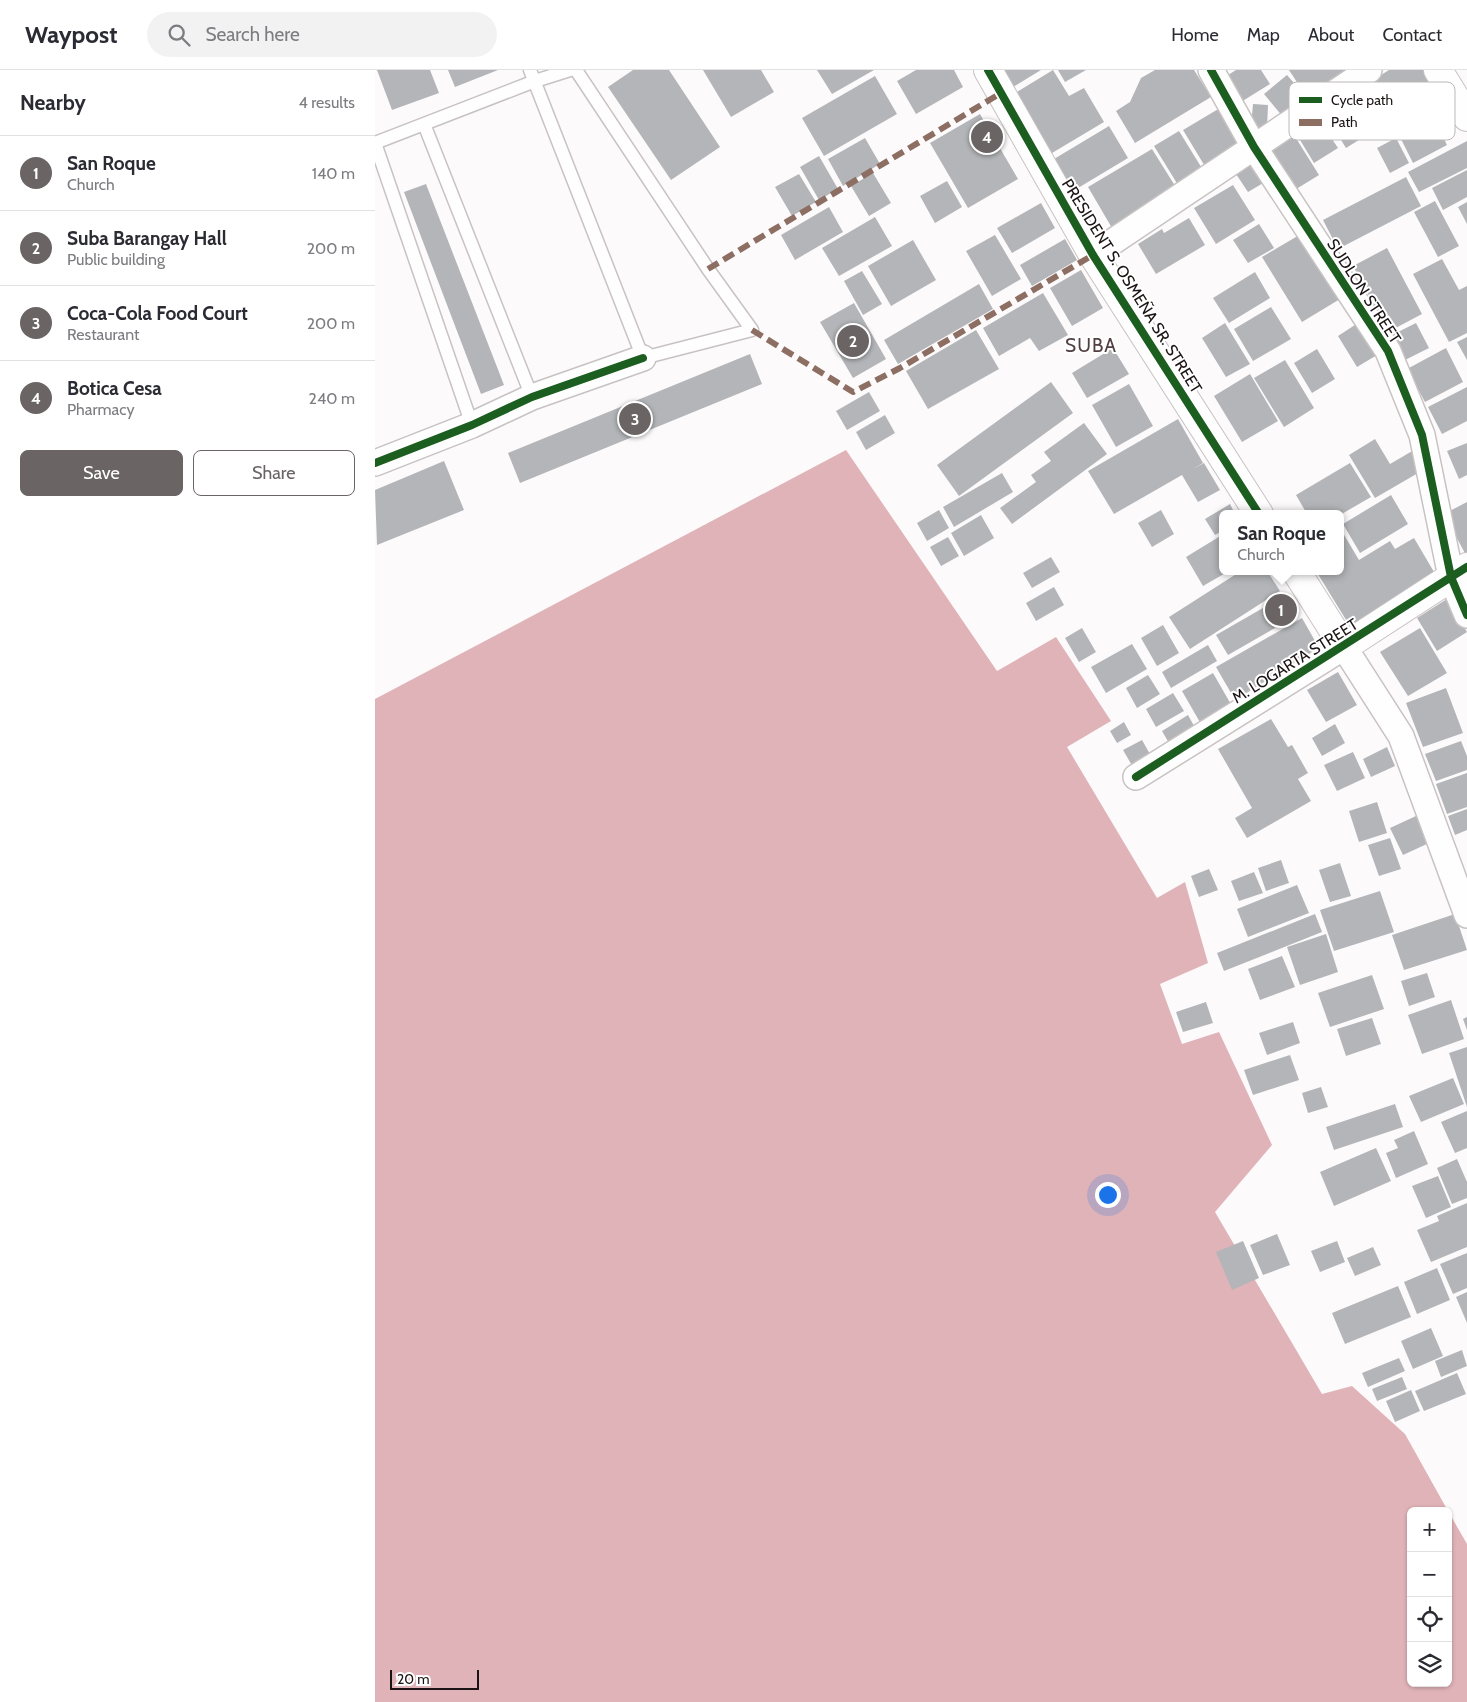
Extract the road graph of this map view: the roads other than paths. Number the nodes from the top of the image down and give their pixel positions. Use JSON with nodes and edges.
{"nodes":[{"id":1,"x":570,"y":70,"type":"edge"},
{"id":2,"x":576,"y":70,"type":"edge"},
{"id":3,"x":988,"y":70,"type":"edge"},
{"id":4,"x":1211,"y":70,"type":"edge"},
{"id":5,"x":1369,"y":70,"type":"edge"},
{"id":6,"x":1438,"y":70,"type":"edge"},
{"id":7,"x":533,"y":76,"type":"edge"},
{"id":8,"x":1351,"y":82,"type":"edge"},
{"id":9,"x":1445,"y":82,"type":"edge"},
{"id":10,"x":1455,"y":98,"type":"edge"},
{"id":11,"x":1467,"y":117,"type":"edge"},
{"id":12,"x":425,"y":124,"type":"junction"},
{"id":13,"x":1289,"y":124,"type":"edge"},
{"id":14,"x":375,"y":143,"type":"edge"},
{"id":15,"x":1254,"y":147,"type":"junction"},
{"id":16,"x":1093,"y":255,"type":"junction"},
{"id":17,"x":643,"y":358,"type":"junction"},
{"id":18,"x":532,"y":397,"type":"junction"},
{"id":19,"x":472,"y":425,"type":"junction"},
{"id":20,"x":375,"y":463,"type":"edge"},
{"id":21,"x":1256,"y":510,"type":"edge"},
{"id":22,"x":1459,"y":572,"type":"edge"},
{"id":23,"x":1299,"y":575,"type":"edge"},
{"id":24,"x":1467,"y":615,"type":"edge"},
{"id":25,"x":1344,"y":647,"type":"junction"},
{"id":26,"x":1136,"y":776,"type":"dead end"},
{"id":27,"x":1467,"y":915,"type":"edge"}],
"edges":[{"from":1,"to":7,"type":"lane"},
{"from":2,"to":17,"type":"lane"},
{"from":3,"to":16,"type":"street","name":"PRESIDENT S. OSMEÑA SR. STREET"},
{"from":4,"to":15,"type":"street","name":"SUDLON STREET"},
{"from":5,"to":8,"type":"street"},
{"from":6,"to":9,"type":"street"},
{"from":7,"to":12,"type":"lane"},
{"from":7,"to":17,"type":"lane"},
{"from":10,"to":11,"type":"street"},
{"from":12,"to":14,"type":"lane"},
{"from":12,"to":18,"type":"lane"},
{"from":13,"to":15,"type":"street"},
{"from":14,"to":19,"type":"lane"},
{"from":15,"to":16,"type":"street"},
{"from":15,"to":22,"type":"street","name":"SUDLON STREET"},
{"from":16,"to":21,"type":"street","name":"PRESIDENT S. OSMEÑA SR. STREET"},
{"from":17,"to":18,"type":"street"},
{"from":18,"to":19,"type":"street"},
{"from":19,"to":20,"type":"street"},
{"from":22,"to":24,"type":"street","name":"SUDLON STREET"},
{"from":22,"to":25,"type":"street","name":"M. LOGARTA STREET"},
{"from":23,"to":25,"type":"street"},
{"from":25,"to":26,"type":"street","name":"M. LOGARTA STREET"},
{"from":25,"to":27,"type":"street"}]}
